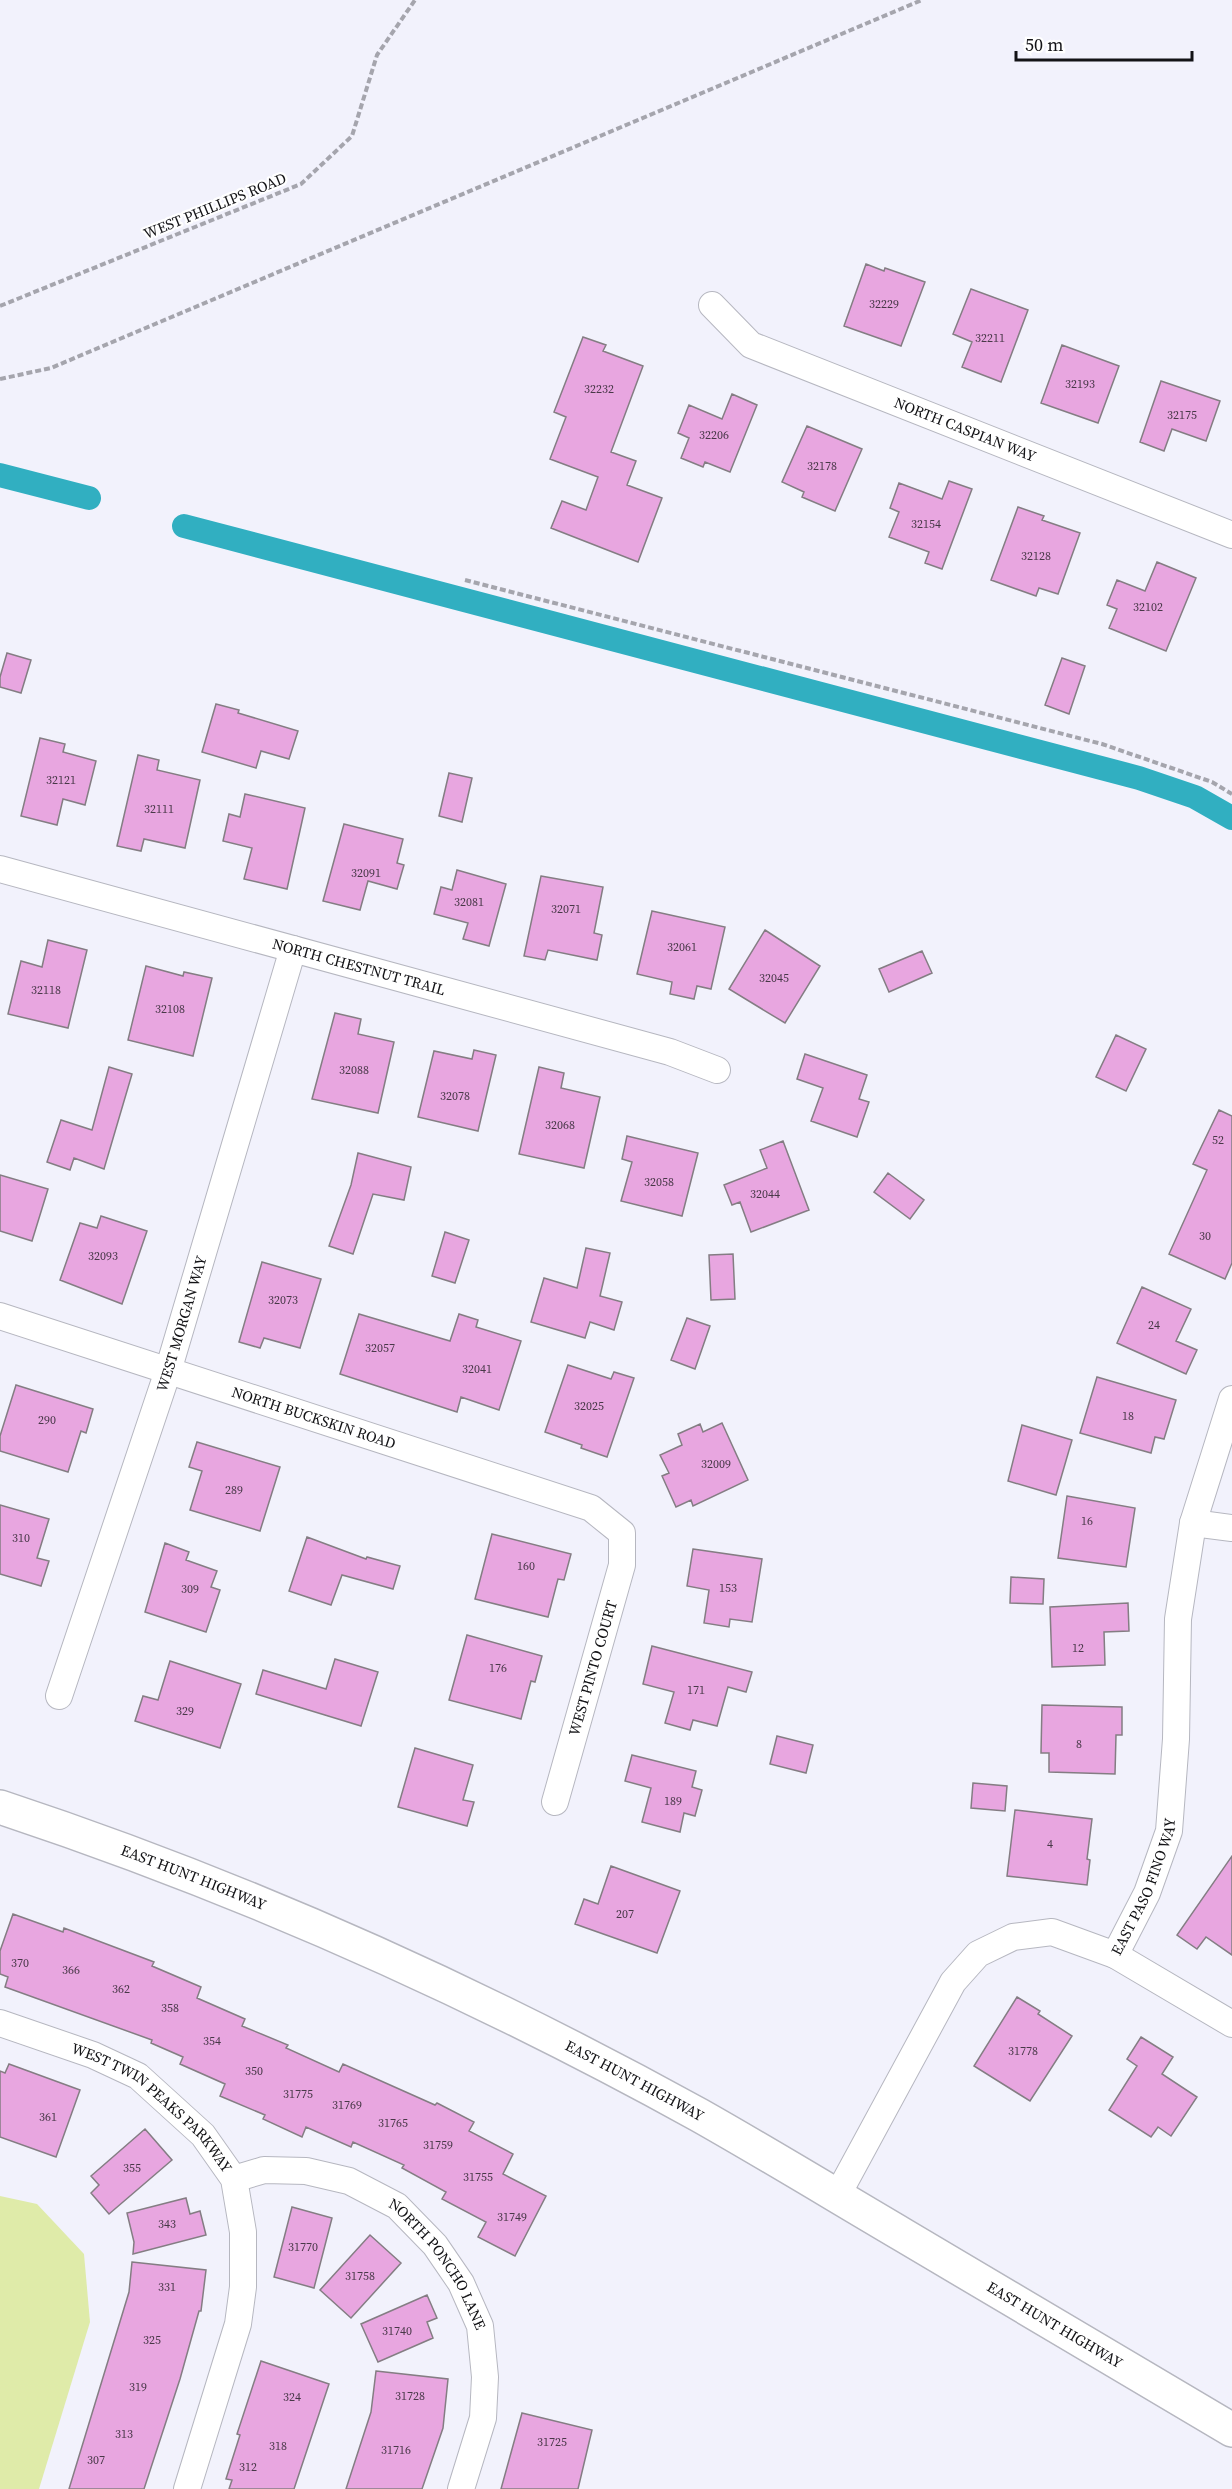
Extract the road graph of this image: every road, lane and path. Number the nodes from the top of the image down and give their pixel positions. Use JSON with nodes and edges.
{"nodes":[{"id":1,"x":415,"y":0,"type":"edge"},
{"id":2,"x":922,"y":0,"type":"edge"},
{"id":3,"x":712,"y":305,"type":"dead end"},
{"id":4,"x":0,"y":306,"type":"edge"},
{"id":5,"x":0,"y":379,"type":"edge"},
{"id":6,"x":1232,"y":535,"type":"edge"},
{"id":7,"x":465,"y":580,"type":"dead end"},
{"id":8,"x":1232,"y":794,"type":"edge"},
{"id":9,"x":0,"y":869,"type":"edge"},
{"id":10,"x":293,"y":949,"type":"junction"},
{"id":11,"x":717,"y":1070,"type":"dead end"},
{"id":12,"x":0,"y":1316,"type":"edge"},
{"id":13,"x":168,"y":1371,"type":"junction"},
{"id":14,"x":1232,"y":1400,"type":"edge"},
{"id":15,"x":1193,"y":1523,"type":"junction"},
{"id":16,"x":1232,"y":1528,"type":"edge"},
{"id":17,"x":622,"y":1533,"type":"joint"},
{"id":18,"x":59,"y":1696,"type":"dead end"},
{"id":19,"x":555,"y":1802,"type":"dead end"},
{"id":20,"x":0,"y":1808,"type":"edge"},
{"id":21,"x":1115,"y":1955,"type":"junction"},
{"id":22,"x":0,"y":2023,"type":"edge"},
{"id":23,"x":1232,"y":2024,"type":"edge"},
{"id":24,"x":234,"y":2179,"type":"junction"},
{"id":25,"x":837,"y":2196,"type":"junction"},
{"id":26,"x":1232,"y":2430,"type":"edge"},
{"id":27,"x":187,"y":2489,"type":"edge"},
{"id":28,"x":461,"y":2489,"type":"edge"}],
"edges":[{"from":1,"to":4,"type":"path","name":"WEST PHILLIPS ROAD"},
{"from":2,"to":5,"type":"path"},
{"from":3,"to":6,"type":"street","name":"NORTH CASPIAN WAY"},
{"from":7,"to":8,"type":"path"},
{"from":9,"to":10,"type":"street","name":"NORTH CHESTNUT TRAIL"},
{"from":10,"to":11,"type":"street","name":"NORTH CHESTNUT TRAIL"},
{"from":10,"to":13,"type":"street","name":"WEST MORGAN WAY"},
{"from":12,"to":13,"type":"street","name":"NORTH BUCKSKIN ROAD"},
{"from":13,"to":17,"type":"street","name":"NORTH BUCKSKIN ROAD"},
{"from":13,"to":18,"type":"street","name":"WEST MORGAN WAY"},
{"from":14,"to":15,"type":"street","name":"EAST PASO FINO WAY"},
{"from":15,"to":16,"type":"street"},
{"from":15,"to":21,"type":"street","name":"EAST PASO FINO WAY"},
{"from":17,"to":19,"type":"street","name":"WEST PINTO COURT"},
{"from":20,"to":25,"type":"main road","name":"EAST HUNT HIGHWAY"},
{"from":21,"to":23,"type":"street"},
{"from":21,"to":25,"type":"street","name":"EAST PASO FINO WAY"},
{"from":22,"to":24,"type":"street","name":"WEST TWIN PEAKS PARKWAY"},
{"from":24,"to":27,"type":"street","name":"WEST TWIN PEAKS PARKWAY"},
{"from":24,"to":28,"type":"street","name":"NORTH PONCHO LANE"},
{"from":25,"to":26,"type":"main road","name":"EAST HUNT HIGHWAY"}]}
